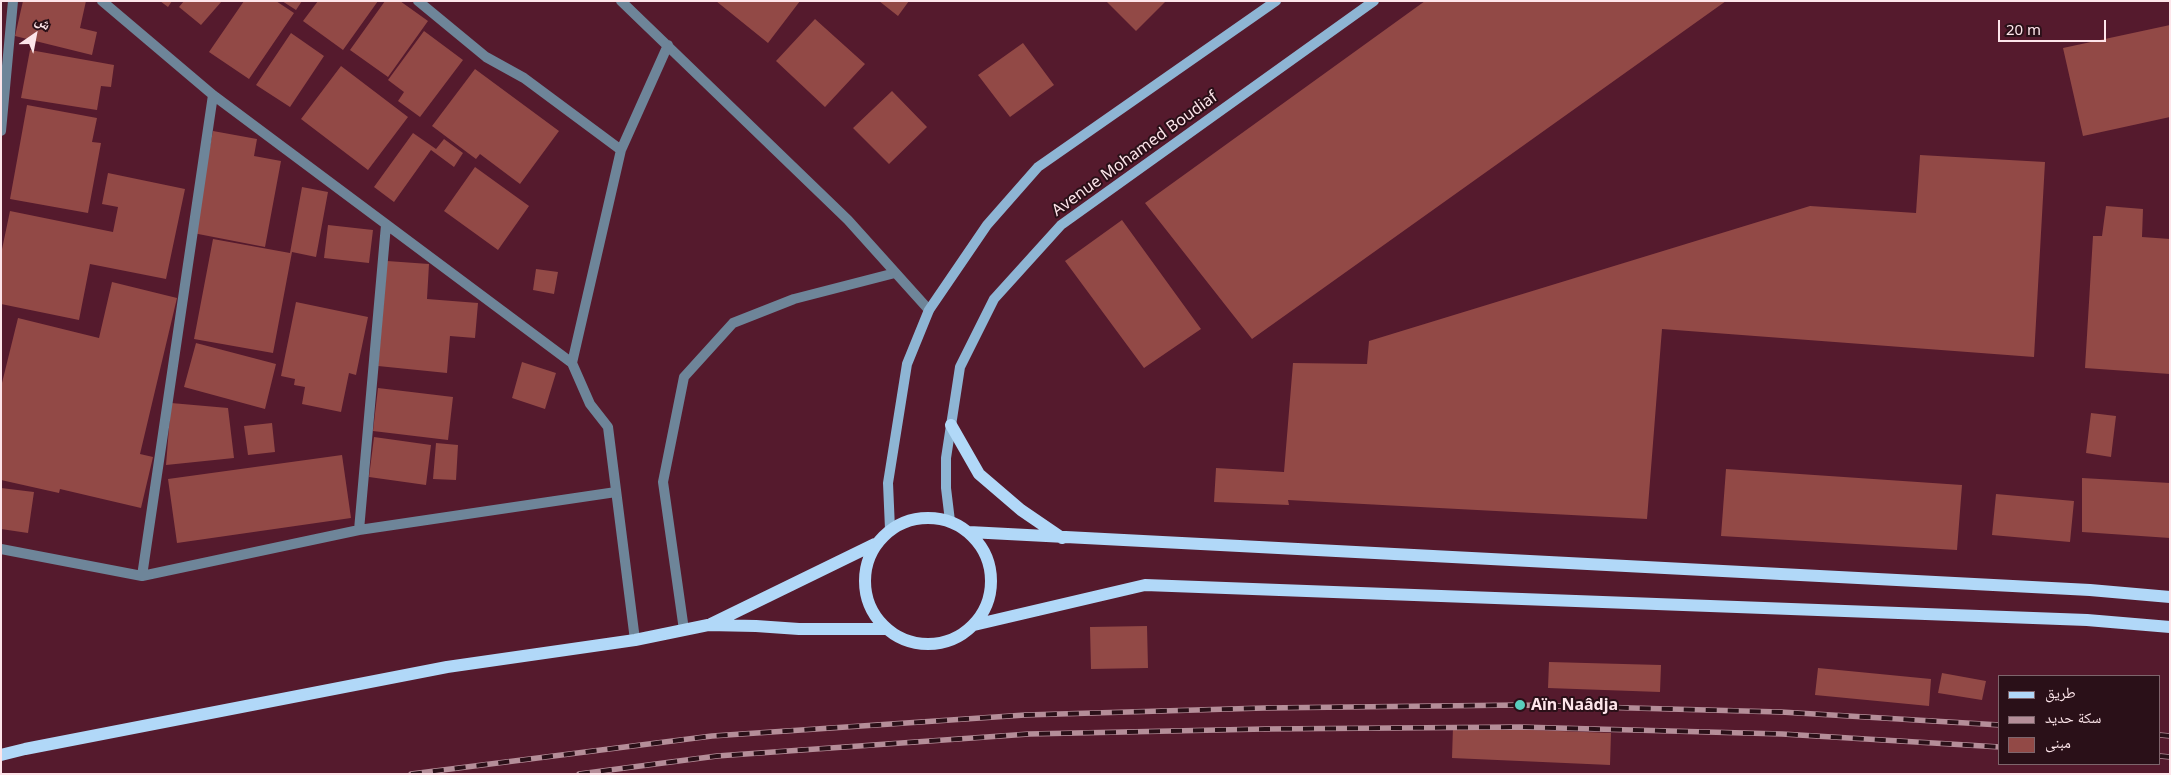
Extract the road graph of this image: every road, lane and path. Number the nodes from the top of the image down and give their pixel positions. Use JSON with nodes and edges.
{"nodes":[{"id":1,"x":13,"y":1,"type":"edge"},
{"id":2,"x":102,"y":1,"type":"edge"},
{"id":3,"x":418,"y":1,"type":"edge"},
{"id":4,"x":621,"y":1,"type":"edge"},
{"id":5,"x":1276,"y":1,"type":"edge"},
{"id":6,"x":1374,"y":1,"type":"edge"},
{"id":7,"x":668,"y":46,"type":"junction"},
{"id":8,"x":213,"y":95,"type":"junction"},
{"id":9,"x":1,"y":131,"type":"edge"},
{"id":10,"x":621,"y":150,"type":"junction"},
{"id":11,"x":386,"y":225,"type":"junction"},
{"id":12,"x":895,"y":273,"type":"junction"},
{"id":13,"x":929,"y":310,"type":"junction"},
{"id":14,"x":572,"y":363,"type":"junction"},
{"id":15,"x":951,"y":425,"type":"junction"},
{"id":16,"x":616,"y":492,"type":"junction"},
{"id":17,"x":950,"y":521,"type":"junction"},
{"id":18,"x":890,"y":529,"type":"junction"},
{"id":19,"x":359,"y":530,"type":"junction"},
{"id":20,"x":969,"y":532,"type":"junction"},
{"id":21,"x":1062,"y":538,"type":"junction"},
{"id":22,"x":876,"y":544,"type":"junction"},
{"id":23,"x":1,"y":549,"type":"edge"},
{"id":24,"x":142,"y":576,"type":"junction"},
{"id":25,"x":2170,"y":597,"type":"edge"},
{"id":26,"x":708,"y":625,"type":"junction"},
{"id":27,"x":974,"y":625,"type":"junction"},
{"id":28,"x":2170,"y":627,"type":"edge"},
{"id":29,"x":886,"y":629,"type":"junction"},
{"id":30,"x":684,"y":630,"type":"junction"},
{"id":31,"x":635,"y":640,"type":"junction"},
{"id":32,"x":1,"y":755,"type":"edge"}],
"edges":[{"from":1,"to":9,"type":"street"},
{"from":2,"to":8,"type":"street"},
{"from":3,"to":10,"type":"street"},
{"from":4,"to":7,"type":"street"},
{"from":5,"to":13,"type":"main road"},
{"from":6,"to":15,"type":"main road","name":"Avenue Mohamed Boudiaf"},
{"from":7,"to":10,"type":"street"},
{"from":7,"to":12,"type":"street"},
{"from":8,"to":11,"type":"street"},
{"from":8,"to":24,"type":"street"},
{"from":10,"to":14,"type":"street"},
{"from":11,"to":14,"type":"street"},
{"from":11,"to":19,"type":"street"},
{"from":12,"to":13,"type":"street"},
{"from":12,"to":30,"type":"street"},
{"from":13,"to":18,"type":"main road"},
{"from":14,"to":16,"type":"street"},
{"from":15,"to":17,"type":"main road","name":"Avenue Mohamed Boudiaf"},
{"from":15,"to":21,"type":"main road"},
{"from":16,"to":19,"type":"street"},
{"from":16,"to":31,"type":"street"},
{"from":17,"to":18,"type":"main road"},
{"from":17,"to":20,"type":"main road"},
{"from":18,"to":22,"type":"main road"},
{"from":19,"to":24,"type":"street"},
{"from":20,"to":21,"type":"main road"},
{"from":20,"to":27,"type":"main road"},
{"from":21,"to":25,"type":"main road"},
{"from":22,"to":26,"type":"main road"},
{"from":22,"to":29,"type":"main road"},
{"from":23,"to":24,"type":"street"},
{"from":26,"to":29,"type":"main road"},
{"from":26,"to":30,"type":"main road"},
{"from":27,"to":28,"type":"main road"},
{"from":27,"to":29,"type":"main road"},
{"from":30,"to":31,"type":"main road"},
{"from":31,"to":32,"type":"main road"}]}
